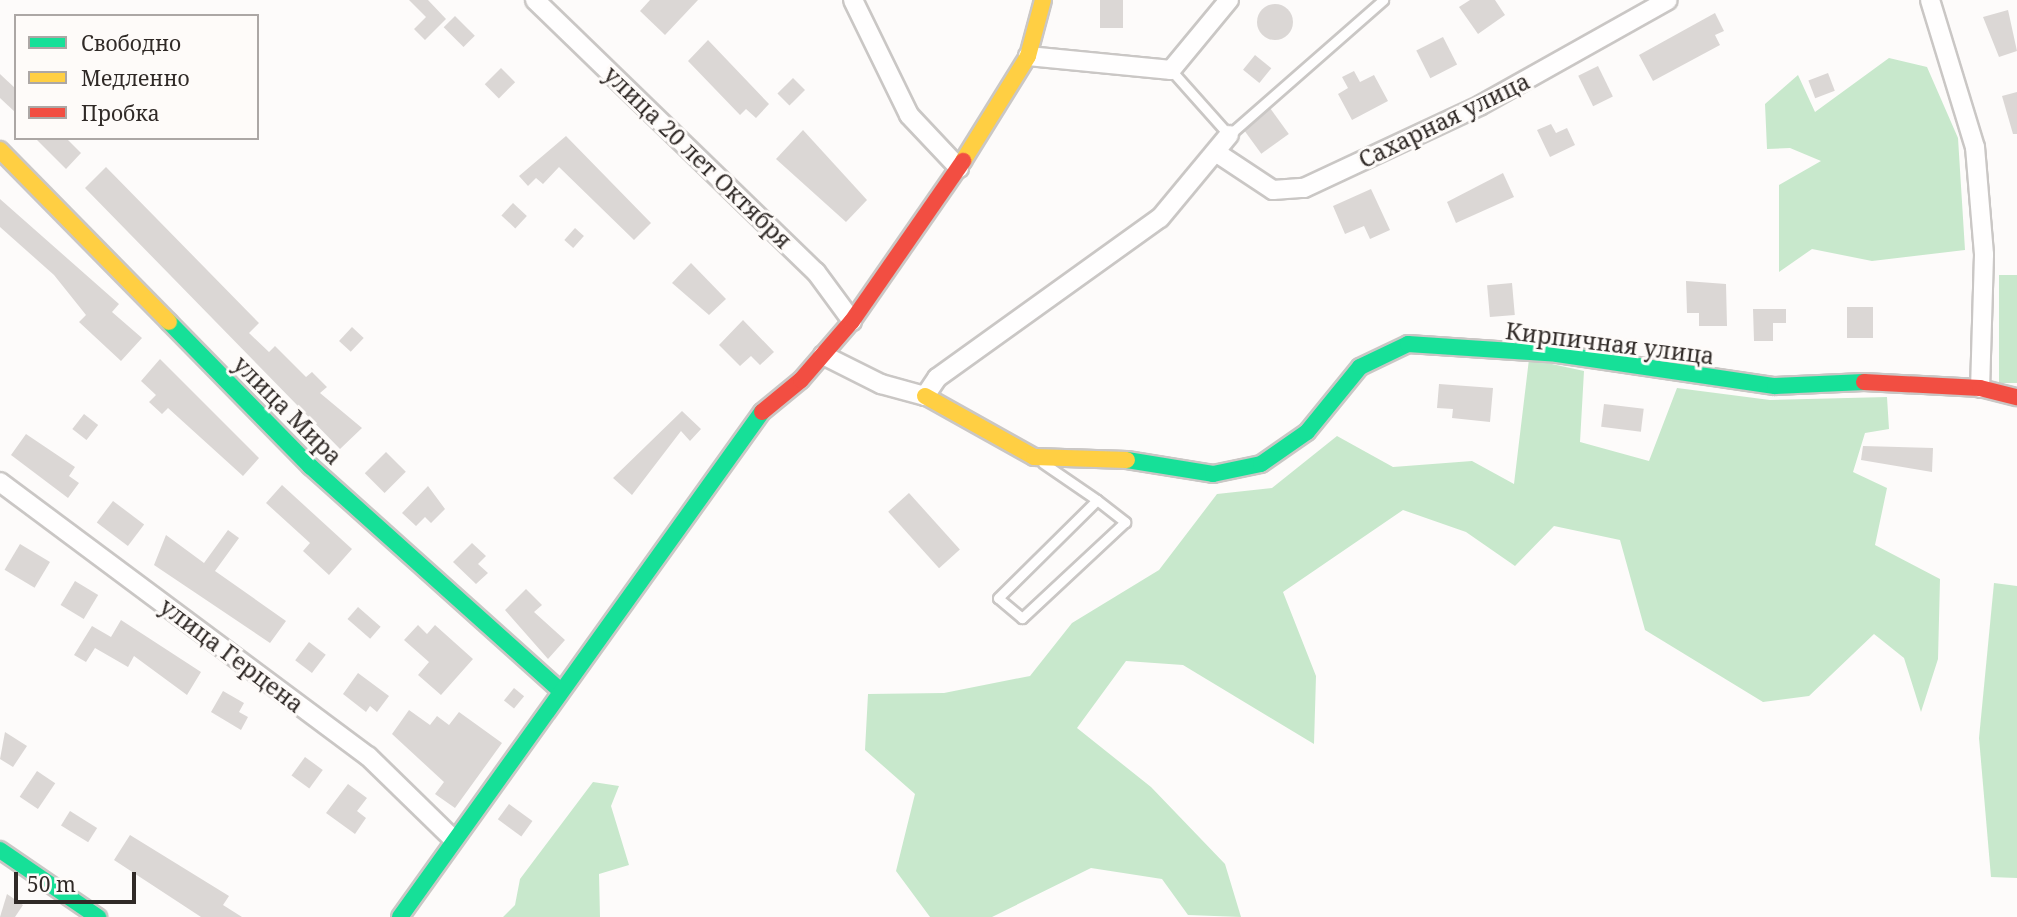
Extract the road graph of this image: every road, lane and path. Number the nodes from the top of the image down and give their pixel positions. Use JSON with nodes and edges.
{"nodes":[{"id":1,"x":535,"y":0,"type":"edge"},
{"id":2,"x":853,"y":0,"type":"edge"},
{"id":3,"x":1043,"y":0,"type":"edge"},
{"id":4,"x":1229,"y":0,"type":"edge"},
{"id":5,"x":1383,"y":0,"type":"edge"},
{"id":6,"x":1668,"y":0,"type":"edge"},
{"id":7,"x":1930,"y":0,"type":"edge"},
{"id":8,"x":1028,"y":56,"type":"junction"},
{"id":9,"x":1171,"y":70,"type":"junction"},
{"id":10,"x":1229,"y":135,"type":"junction"},
{"id":11,"x":0,"y":150,"type":"edge"},
{"id":12,"x":1217,"y":153,"type":"junction"},
{"id":13,"x":959,"y":168,"type":"junction"},
{"id":14,"x":852,"y":321,"type":"junction"},
{"id":15,"x":823,"y":355,"type":"junction"},
{"id":16,"x":1980,"y":388,"type":"junction"},
{"id":17,"x":925,"y":396,"type":"junction"},
{"id":18,"x":2017,"y":397,"type":"edge"},
{"id":19,"x":1034,"y":457,"type":"junction"},
{"id":20,"x":0,"y":482,"type":"edge"},
{"id":21,"x":1097,"y":500,"type":"junction"},
{"id":22,"x":557,"y":688,"type":"junction"},
{"id":23,"x":453,"y":839,"type":"junction"},
{"id":24,"x":0,"y":850,"type":"edge"},
{"id":25,"x":98,"y":917,"type":"edge"},
{"id":26,"x":400,"y":917,"type":"edge"}],
"edges":[{"from":1,"to":14,"type":"street","name":"улица 20 лет Октября"},
{"from":2,"to":13,"type":"street"},
{"from":3,"to":8,"type":"street"},
{"from":4,"to":9,"type":"street"},
{"from":5,"to":10,"type":"lane"},
{"from":6,"to":12,"type":"street","name":"Сахарная улица"},
{"from":7,"to":16,"type":"street"},
{"from":8,"to":9,"type":"street"},
{"from":8,"to":13,"type":"street"},
{"from":9,"to":10,"type":"lane"},
{"from":10,"to":12,"type":"street"},
{"from":11,"to":22,"type":"street","name":"улица Мира"},
{"from":12,"to":17,"type":"street"},
{"from":13,"to":14,"type":"street"},
{"from":14,"to":15,"type":"street"},
{"from":15,"to":17,"type":"street"},
{"from":15,"to":22,"type":"street"},
{"from":16,"to":18,"type":"street","name":"Кирпичная улица"},
{"from":16,"to":19,"type":"street","name":"Кирпичная улица"},
{"from":17,"to":19,"type":"street","name":"Кирпичная улица"},
{"from":19,"to":21,"type":"lane"},
{"from":20,"to":23,"type":"street","name":"улица Герцена"},
{"from":21,"to":21,"type":"lane"},
{"from":22,"to":23,"type":"street"},
{"from":23,"to":26,"type":"street"},
{"from":24,"to":25,"type":"street"}]}
